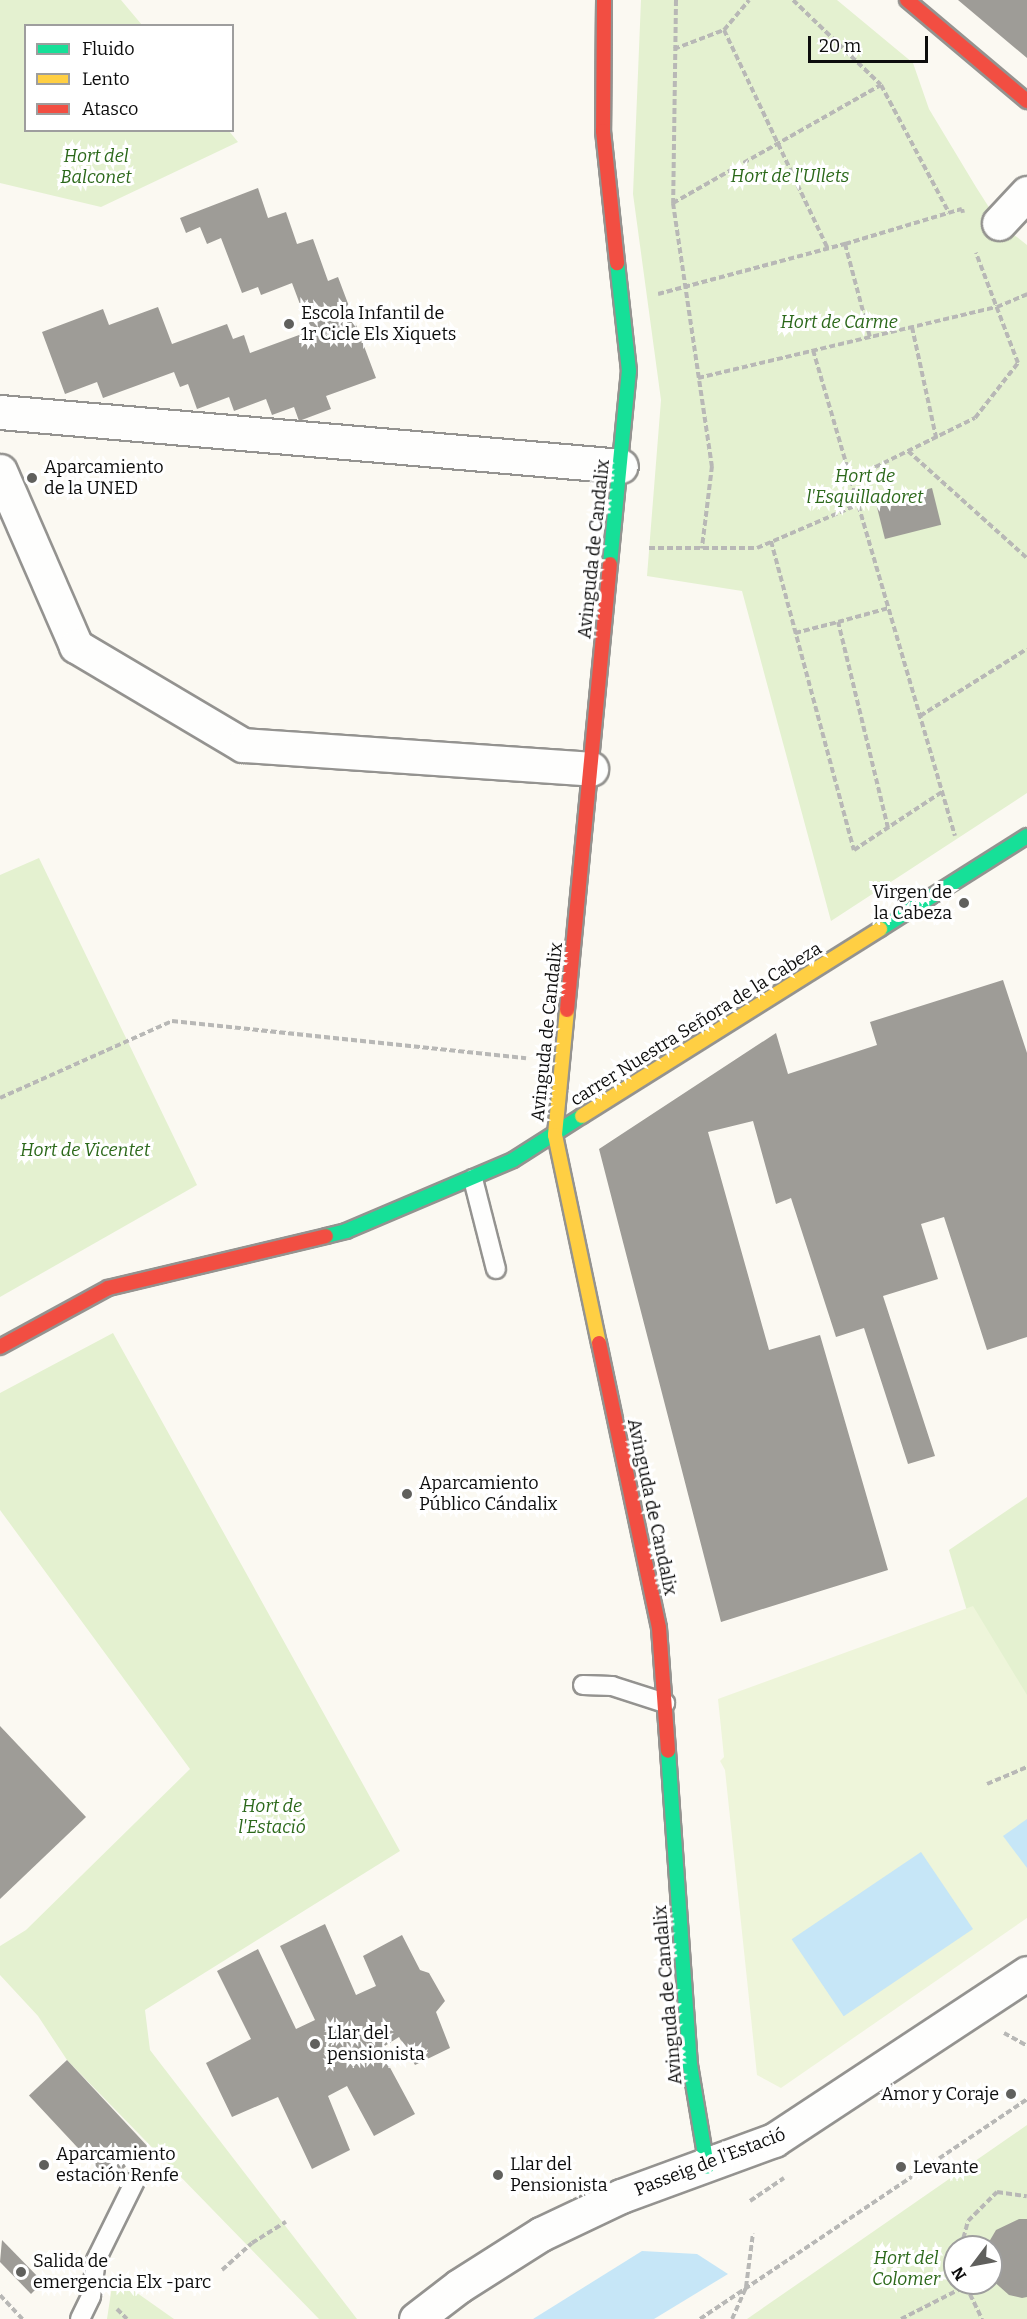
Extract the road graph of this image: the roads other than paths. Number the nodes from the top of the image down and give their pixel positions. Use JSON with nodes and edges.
{"nodes":[{"id":1,"x":604,"y":0,"type":"edge"},
{"id":2,"x":907,"y":0,"type":"edge"},
{"id":3,"x":1027,"y":101,"type":"edge"},
{"id":4,"x":1027,"y":193,"type":"edge"},
{"id":5,"x":999,"y":222,"type":"road end"},
{"id":6,"x":0,"y":412,"type":"edge"},
{"id":7,"x":621,"y":466,"type":"junction"},
{"id":8,"x":0,"y":471,"type":"edge"},
{"id":9,"x":591,"y":769,"type":"junction"},
{"id":10,"x":1027,"y":836,"type":"edge"},
{"id":11,"x":555,"y":1135,"type":"junction"},
{"id":12,"x":472,"y":1179,"type":"junction"},
{"id":13,"x":496,"y":1269,"type":"dead end"},
{"id":14,"x":0,"y":1347,"type":"edge"},
{"id":15,"x":583,"y":1685,"type":"dead end"},
{"id":16,"x":665,"y":1703,"type":"junction"},
{"id":17,"x":1027,"y":1973,"type":"edge"},
{"id":18,"x":707,"y":2167,"type":"junction"},
{"id":19,"x":136,"y":2179,"type":"dead end"},
{"id":20,"x":80,"y":2319,"type":"edge"},
{"id":21,"x":416,"y":2319,"type":"edge"}],
"edges":[{"from":1,"to":7,"type":"street","name":"Avinguda de Candalix"},
{"from":2,"to":3,"type":"street"},
{"from":4,"to":5,"type":"street"},
{"from":6,"to":7,"type":"street"},
{"from":7,"to":9,"type":"street","name":"Avinguda de Candalix"},
{"from":8,"to":9,"type":"street"},
{"from":9,"to":11,"type":"street","name":"Avinguda de Candalix"},
{"from":10,"to":11,"type":"street","name":"carrer Nuestra Señora de la Cabeza"},
{"from":11,"to":12,"type":"street","name":"carrer Nuestra Señora de la Cabeza"},
{"from":11,"to":16,"type":"street","name":"Avinguda de Candalix"},
{"from":12,"to":13,"type":"lane"},
{"from":12,"to":14,"type":"street","name":"carrer Nuestra Señora de la Cabeza"},
{"from":15,"to":16,"type":"lane"},
{"from":16,"to":18,"type":"street","name":"Avinguda de Candalix"},
{"from":17,"to":18,"type":"street","name":"Passeig de l'Estació"},
{"from":18,"to":21,"type":"street","name":"Passeig de l'Estació"},
{"from":19,"to":20,"type":"lane"}]}
